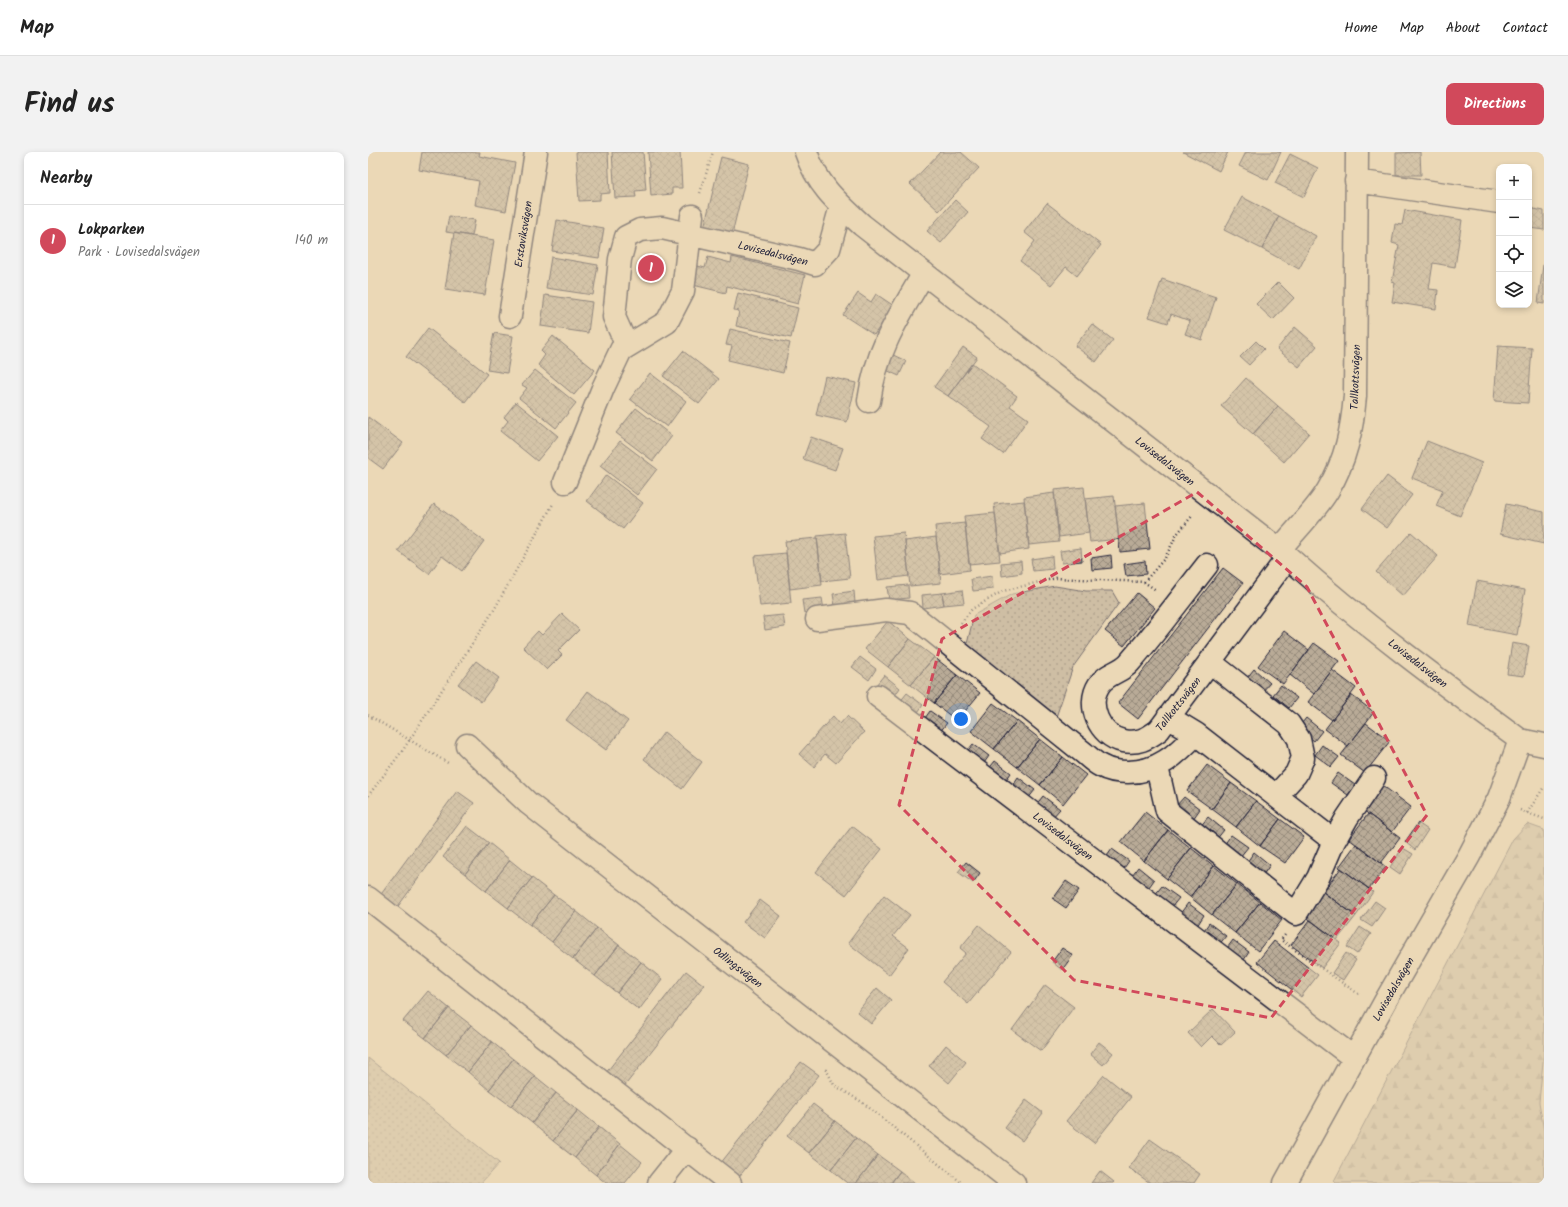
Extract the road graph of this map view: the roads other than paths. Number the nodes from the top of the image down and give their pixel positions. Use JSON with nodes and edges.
{"nodes":[{"id":1,"x":536,"y":152,"type":"edge"},
{"id":2,"x":806,"y":152,"type":"edge"},
{"id":3,"x":1357,"y":152,"type":"edge"},
{"id":4,"x":1356,"y":181,"type":"junction"},
{"id":5,"x":1496,"y":202,"type":"edge"},
{"id":6,"x":841,"y":206,"type":"junction"},
{"id":7,"x":691,"y":225,"type":"junction"},
{"id":8,"x":924,"y":274,"type":"junction"},
{"id":9,"x":510,"y":316,"type":"dead end"},
{"id":10,"x":627,"y":346,"type":"junction"},
{"id":11,"x":869,"y":401,"type":"dead end"},
{"id":12,"x":565,"y":482,"type":"road end"},
{"id":13,"x":1284,"y":554,"type":"junction"},
{"id":14,"x":1207,"y":565,"type":"dead end"},
{"id":15,"x":817,"y":619,"type":"dead end"},
{"id":16,"x":1210,"y":662,"type":"junction"},
{"id":17,"x":878,"y":696,"type":"dead end"},
{"id":18,"x":1168,"y":717,"type":"junction"},
{"id":19,"x":1196,"y":734,"type":"junction"},
{"id":20,"x":1520,"y":740,"type":"junction"},
{"id":21,"x":467,"y":744,"type":"road end"},
{"id":22,"x":1544,"y":745,"type":"edge"},
{"id":23,"x":1157,"y":767,"type":"junction"},
{"id":24,"x":1374,"y":778,"type":"dead end"},
{"id":25,"x":1276,"y":796,"type":"junction"},
{"id":26,"x":1334,"y":841,"type":"junction"},
{"id":27,"x":368,"y":898,"type":"edge"},
{"id":28,"x":1354,"y":1058,"type":"junction"},
{"id":29,"x":687,"y":1148,"type":"junction"},
{"id":30,"x":659,"y":1183,"type":"edge"},
{"id":31,"x":730,"y":1183,"type":"edge"},
{"id":32,"x":1014,"y":1183,"type":"edge"},
{"id":33,"x":1285,"y":1183,"type":"edge"}],
"edges":[{"from":1,"to":9,"type":"street","name":"Erstaviksvägen"},
{"from":2,"to":6,"type":"street","name":"Lovisedalsvägen"},
{"from":3,"to":4,"type":"street","name":"Tallkottsvägen"},
{"from":4,"to":5,"type":"street"},
{"from":4,"to":13,"type":"street","name":"Tallkottsvägen"},
{"from":6,"to":7,"type":"street","name":"Lovisedalsvägen"},
{"from":6,"to":8,"type":"street","name":"Lovisedalsvägen"},
{"from":7,"to":10,"type":"street"},
{"from":7,"to":10,"type":"street","name":"Lovisedalsvägen"},
{"from":8,"to":11,"type":"street"},
{"from":8,"to":13,"type":"street","name":"Lovisedalsvägen"},
{"from":10,"to":12,"type":"street"},
{"from":13,"to":16,"type":"street","name":"Tallkottsvägen"},
{"from":13,"to":20,"type":"street","name":"Lovisedalsvägen"},
{"from":14,"to":18,"type":"street","name":"Tallkottsvägen"},
{"from":15,"to":23,"type":"street"},
{"from":16,"to":18,"type":"street","name":"Tallkottsvägen"},
{"from":16,"to":25,"type":"street"},
{"from":17,"to":28,"type":"street","name":"Lovisedalsvägen"},
{"from":18,"to":19,"type":"street"},
{"from":19,"to":23,"type":"street"},
{"from":19,"to":25,"type":"street"},
{"from":20,"to":22,"type":"street"},
{"from":20,"to":28,"type":"street","name":"Lovisedalsvägen"},
{"from":21,"to":32,"type":"street","name":"Odlingsvägen"},
{"from":23,"to":26,"type":"street"},
{"from":24,"to":26,"type":"street"},
{"from":25,"to":26,"type":"street"},
{"from":27,"to":29,"type":"street"},
{"from":28,"to":33,"type":"street","name":"Lovisedalsvägen"},
{"from":29,"to":30,"type":"street"},
{"from":29,"to":31,"type":"street"}]}
